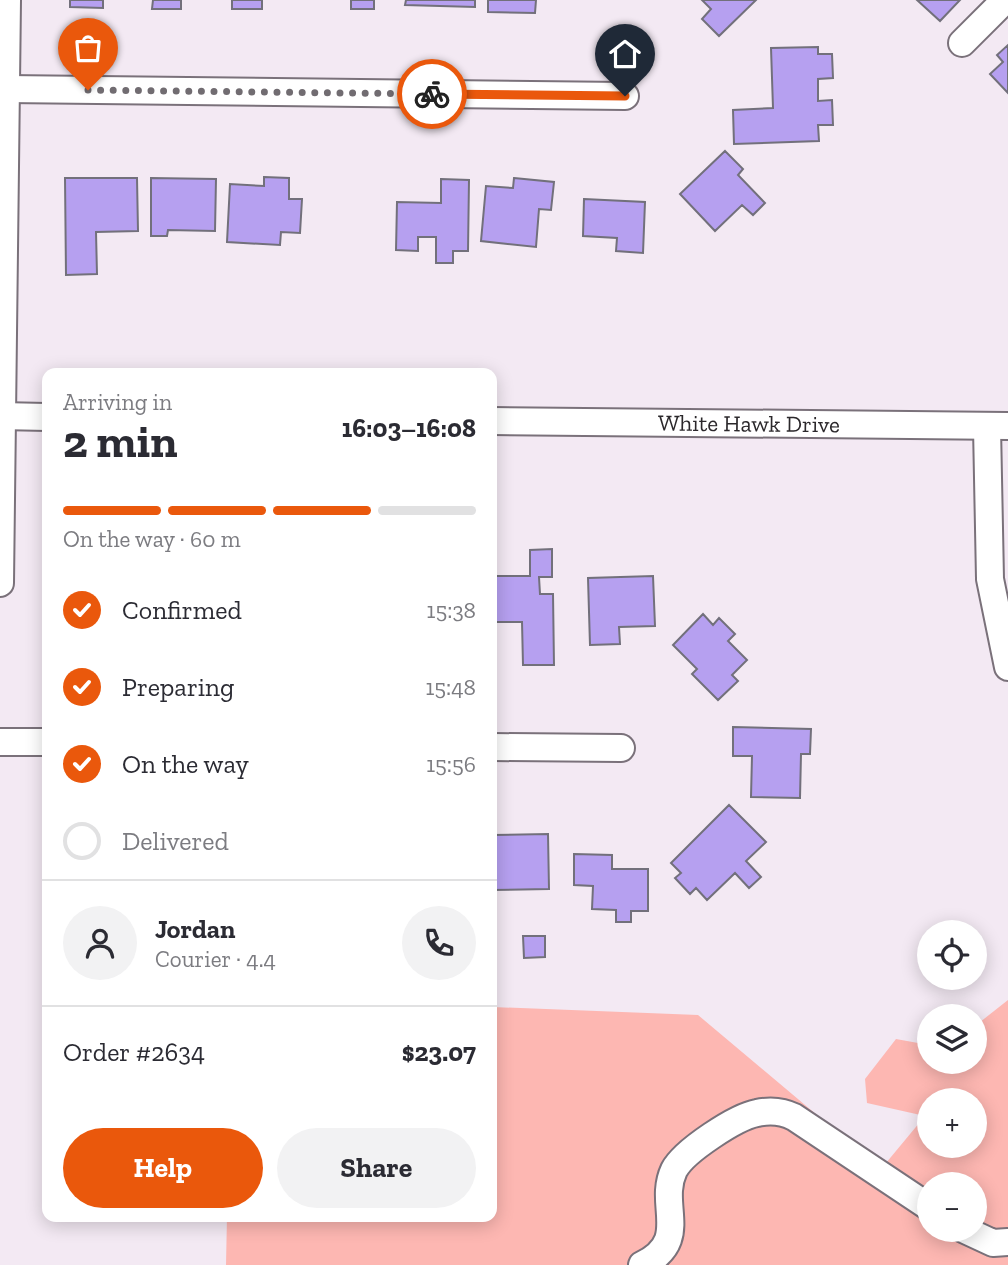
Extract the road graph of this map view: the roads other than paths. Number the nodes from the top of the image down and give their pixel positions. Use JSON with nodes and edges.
{"nodes":[{"id":1,"x":7,"y":0,"type":"edge"},
{"id":2,"x":1005,"y":0,"type":"edge"},
{"id":3,"x":962,"y":43,"type":"dead end"},
{"id":4,"x":6,"y":89,"type":"junction"},
{"id":5,"x":625,"y":96,"type":"dead end"},
{"id":6,"x":1,"y":416,"type":"edge"},
{"id":7,"x":42,"y":417,"type":"edge"},
{"id":8,"x":497,"y":421,"type":"edge"},
{"id":9,"x":997,"y":426,"type":"edge"},
{"id":10,"x":0,"y":583,"type":"edge"},
{"id":11,"x":1008,"y":667,"type":"edge"},
{"id":12,"x":0,"y":742,"type":"edge"},
{"id":13,"x":42,"y":742,"type":"edge"},
{"id":14,"x":497,"y":747,"type":"edge"},
{"id":15,"x":621,"y":748,"type":"dead end"},
{"id":16,"x":917,"y":1200,"type":"edge"},
{"id":17,"x":987,"y":1240,"type":"edge"},
{"id":18,"x":1008,"y":1242,"type":"edge"},
{"id":19,"x":642,"y":1265,"type":"edge"}],
"edges":[{"from":1,"to":4,"type":"street"},
{"from":2,"to":3,"type":"street"},
{"from":4,"to":5,"type":"street"},
{"from":4,"to":6,"type":"street"},
{"from":6,"to":7,"type":"street"},
{"from":6,"to":10,"type":"street"},
{"from":8,"to":9,"type":"street","name":"White Hawk Drive"},
{"from":9,"to":11,"type":"street"},
{"from":12,"to":13,"type":"street"},
{"from":14,"to":15,"type":"street"},
{"from":16,"to":19,"type":"street"},
{"from":17,"to":18,"type":"street"}]}
